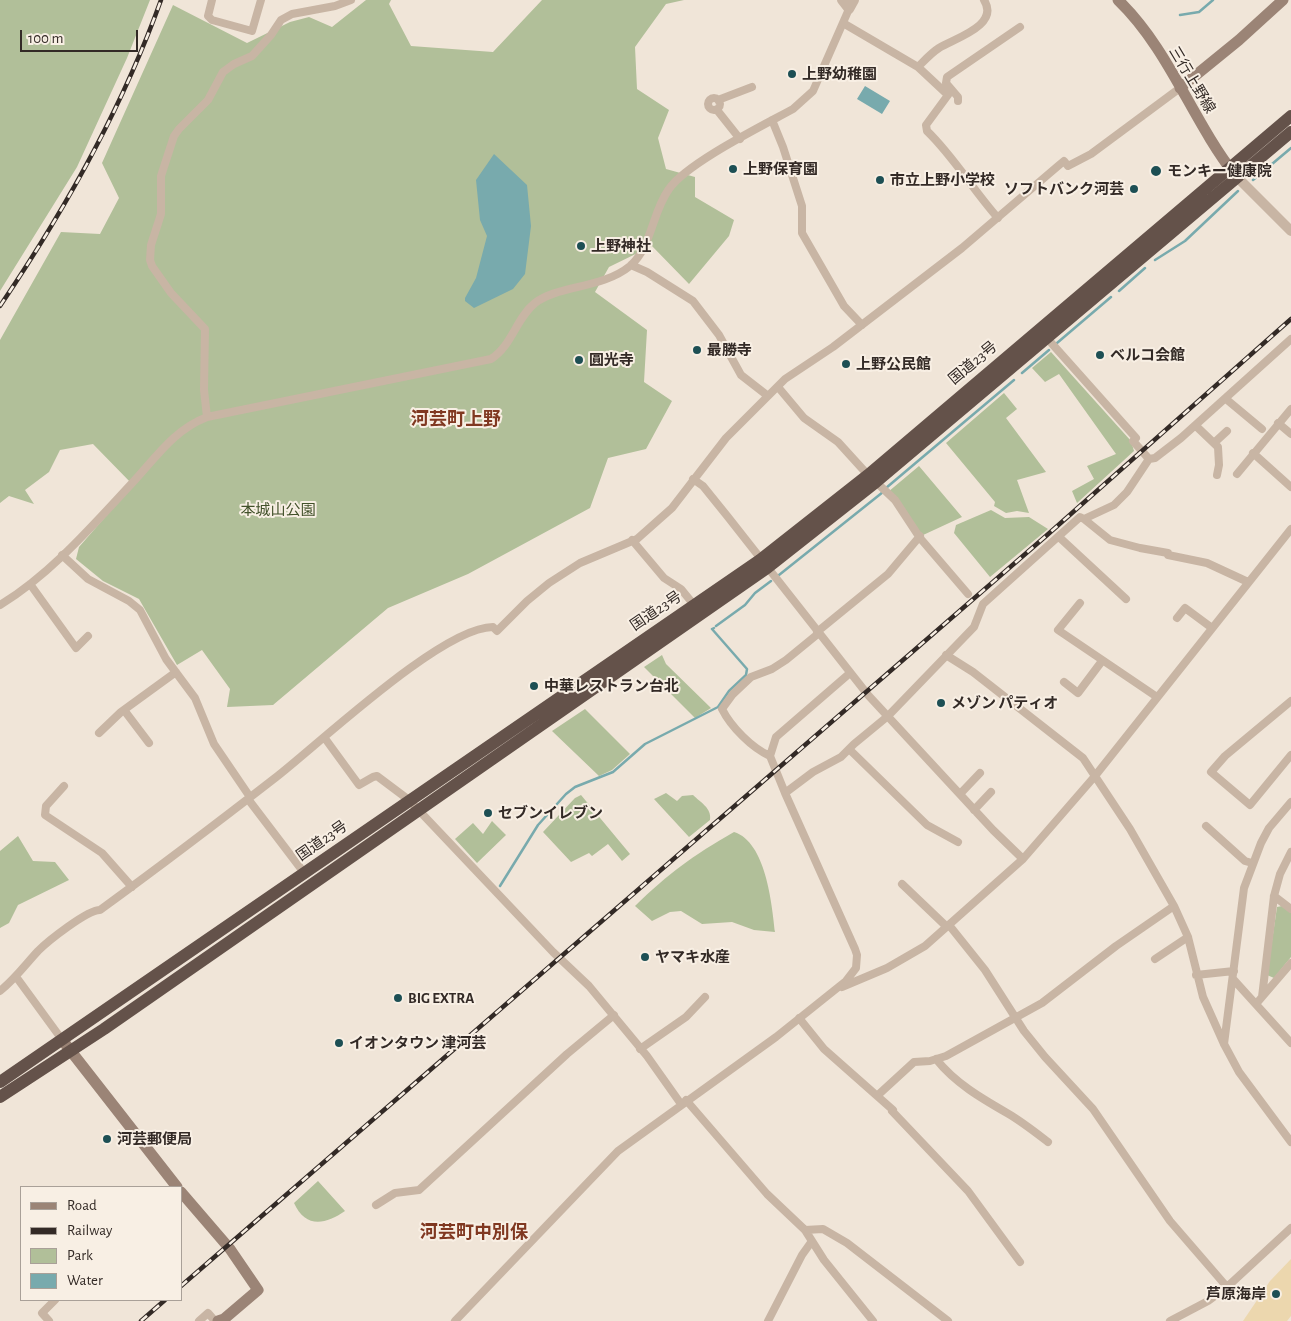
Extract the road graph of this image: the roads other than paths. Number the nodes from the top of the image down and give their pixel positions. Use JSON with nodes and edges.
{"nodes":[{"id":1,"x":212,"y":0,"type":"edge"},
{"id":2,"x":261,"y":0,"type":"edge"},
{"id":3,"x":351,"y":0,"type":"edge"},
{"id":4,"x":842,"y":0,"type":"edge"},
{"id":5,"x":984,"y":0,"type":"edge"},
{"id":6,"x":1118,"y":0,"type":"edge"},
{"id":7,"x":1283,"y":0,"type":"edge"},
{"id":8,"x":851,"y":4,"type":"edge"},
{"id":9,"x":843,"y":23,"type":"junction"},
{"id":10,"x":1020,"y":27,"type":"dead end"},
{"id":11,"x":918,"y":66,"type":"junction"},
{"id":12,"x":752,"y":87,"type":"dead end"},
{"id":13,"x":1180,"y":88,"type":"junction"},
{"id":14,"x":718,"y":100,"type":"junction"},
{"id":15,"x":958,"y":101,"type":"dead end"},
{"id":16,"x":717,"y":110,"type":"junction"},
{"id":17,"x":1291,"y":116,"type":"edge"},
{"id":18,"x":772,"y":120,"type":"junction"},
{"id":19,"x":1291,"y":132,"type":"edge"},
{"id":20,"x":740,"y":139,"type":"junction"},
{"id":21,"x":1233,"y":172,"type":"junction"},
{"id":22,"x":998,"y":218,"type":"junction"},
{"id":23,"x":1291,"y":231,"type":"edge"},
{"id":24,"x":631,"y":265,"type":"junction"},
{"id":25,"x":862,"y":325,"type":"junction"},
{"id":26,"x":1046,"y":337,"type":"junction"},
{"id":27,"x":1291,"y":339,"type":"edge"},
{"id":28,"x":778,"y":387,"type":"junction"},
{"id":29,"x":768,"y":396,"type":"junction"},
{"id":30,"x":1226,"y":399,"type":"junction"},
{"id":31,"x":1291,"y":409,"type":"edge"},
{"id":32,"x":207,"y":417,"type":"junction"},
{"id":33,"x":1278,"y":423,"type":"junction"},
{"id":34,"x":1196,"y":426,"type":"junction"},
{"id":35,"x":1262,"y":429,"type":"dead end"},
{"id":36,"x":1228,"y":431,"type":"dead end"},
{"id":37,"x":1291,"y":434,"type":"edge"},
{"id":38,"x":1214,"y":444,"type":"junction"},
{"id":39,"x":1253,"y":453,"type":"junction"},
{"id":40,"x":1149,"y":459,"type":"junction"},
{"id":41,"x":1236,"y":474,"type":"dead end"},
{"id":42,"x":1217,"y":476,"type":"dead end"},
{"id":43,"x":872,"y":478,"type":"junction"},
{"id":44,"x":694,"y":479,"type":"junction"},
{"id":45,"x":1291,"y":487,"type":"edge"},
{"id":46,"x":1084,"y":519,"type":"junction"},
{"id":47,"x":1291,"y":528,"type":"edge"},
{"id":48,"x":920,"y":536,"type":"junction"},
{"id":49,"x":1059,"y":537,"type":"junction"},
{"id":50,"x":632,"y":540,"type":"junction"},
{"id":51,"x":62,"y":555,"type":"junction"},
{"id":52,"x":764,"y":564,"type":"junction"},
{"id":53,"x":1248,"y":582,"type":"junction"},
{"id":54,"x":30,"y":584,"type":"junction"},
{"id":55,"x":968,"y":594,"type":"dead end"},
{"id":56,"x":1126,"y":599,"type":"dead end"},
{"id":57,"x":1080,"y":603,"type":"dead end"},
{"id":58,"x":694,"y":605,"type":"junction"},
{"id":59,"x":0,"y":606,"type":"edge"},
{"id":60,"x":1177,"y":618,"type":"dead end"},
{"id":61,"x":1212,"y":628,"type":"junction"},
{"id":62,"x":818,"y":632,"type":"junction"},
{"id":63,"x":88,"y":636,"type":"dead end"},
{"id":64,"x":946,"y":655,"type":"junction"},
{"id":65,"x":1102,"y":661,"type":"junction"},
{"id":66,"x":176,"y":672,"type":"junction"},
{"id":67,"x":850,"y":673,"type":"junction"},
{"id":68,"x":1064,"y":682,"type":"dead end"},
{"id":69,"x":1157,"y":698,"type":"junction"},
{"id":70,"x":1291,"y":701,"type":"edge"},
{"id":71,"x":124,"y":710,"type":"junction"},
{"id":72,"x":888,"y":716,"type":"junction"},
{"id":73,"x":99,"y":733,"type":"dead end"},
{"id":74,"x":324,"y":737,"type":"junction"},
{"id":75,"x":149,"y":743,"type":"dead end"},
{"id":76,"x":849,"y":749,"type":"junction"},
{"id":77,"x":1291,"y":755,"type":"edge"},
{"id":78,"x":770,"y":756,"type":"junction"},
{"id":79,"x":980,"y":773,"type":"dead end"},
{"id":80,"x":1095,"y":776,"type":"junction"},
{"id":81,"x":64,"y":786,"type":"dead end"},
{"id":82,"x":991,"y":792,"type":"dead end"},
{"id":83,"x":785,"y":793,"type":"junction"},
{"id":84,"x":960,"y":794,"type":"junction"},
{"id":85,"x":249,"y":798,"type":"junction"},
{"id":86,"x":409,"y":800,"type":"junction"},
{"id":87,"x":1291,"y":802,"type":"edge"},
{"id":88,"x":419,"y":810,"type":"junction"},
{"id":89,"x":974,"y":810,"type":"junction"},
{"id":90,"x":1206,"y":826,"type":"dead end"},
{"id":91,"x":958,"y":842,"type":"dead end"},
{"id":92,"x":1291,"y":852,"type":"edge"},
{"id":93,"x":1023,"y":858,"type":"junction"},
{"id":94,"x":1252,"y":863,"type":"junction"},
{"id":95,"x":305,"y":874,"type":"junction"},
{"id":96,"x":902,"y":884,"type":"dead end"},
{"id":97,"x":132,"y":886,"type":"junction"},
{"id":98,"x":1274,"y":896,"type":"junction"},
{"id":99,"x":1174,"y":906,"type":"junction"},
{"id":100,"x":1291,"y":910,"type":"edge"},
{"id":101,"x":948,"y":926,"type":"junction"},
{"id":102,"x":1188,"y":937,"type":"junction"},
{"id":103,"x":1155,"y":959,"type":"dead end"},
{"id":104,"x":1291,"y":962,"type":"edge"},
{"id":105,"x":1234,"y":970,"type":"junction"},
{"id":106,"x":1196,"y":974,"type":"junction"},
{"id":107,"x":16,"y":978,"type":"junction"},
{"id":108,"x":1232,"y":979,"type":"junction"},
{"id":109,"x":836,"y":990,"type":"junction"},
{"id":110,"x":0,"y":991,"type":"edge"},
{"id":111,"x":1262,"y":997,"type":"junction"},
{"id":112,"x":705,"y":998,"type":"dead end"},
{"id":113,"x":1256,"y":1004,"type":"junction"},
{"id":114,"x":614,"y":1015,"type":"junction"},
{"id":115,"x":1014,"y":1017,"type":"junction"},
{"id":116,"x":799,"y":1018,"type":"junction"},
{"id":117,"x":1290,"y":1039,"type":"edge"},
{"id":118,"x":1224,"y":1044,"type":"junction"},
{"id":119,"x":67,"y":1046,"type":"junction"},
{"id":120,"x":640,"y":1048,"type":"junction"},
{"id":121,"x":936,"y":1059,"type":"junction"},
{"id":122,"x":0,"y":1082,"type":"edge"},
{"id":123,"x":878,"y":1095,"type":"junction"},
{"id":124,"x":0,"y":1097,"type":"edge"},
{"id":125,"x":684,"y":1102,"type":"junction"},
{"id":126,"x":1048,"y":1142,"type":"dead end"},
{"id":127,"x":1291,"y":1142,"type":"edge"},
{"id":128,"x":176,"y":1186,"type":"edge"},
{"id":129,"x":182,"y":1193,"type":"edge"},
{"id":130,"x":376,"y":1205,"type":"dead end"},
{"id":131,"x":1291,"y":1228,"type":"edge"},
{"id":132,"x":805,"y":1230,"type":"junction"},
{"id":133,"x":812,"y":1240,"type":"junction"},
{"id":134,"x":1020,"y":1262,"type":"dead end"},
{"id":135,"x":1227,"y":1287,"type":"junction"},
{"id":136,"x":55,"y":1301,"type":"edge"},
{"id":137,"x":49,"y":1321,"type":"edge"},
{"id":138,"x":199,"y":1321,"type":"edge"},
{"id":139,"x":217,"y":1321,"type":"edge"},
{"id":140,"x":455,"y":1321,"type":"edge"},
{"id":141,"x":768,"y":1321,"type":"edge"},
{"id":142,"x":873,"y":1321,"type":"edge"},
{"id":143,"x":948,"y":1321,"type":"edge"},
{"id":144,"x":1170,"y":1321,"type":"edge"}],
"edges":[{"from":1,"to":2,"type":"street"},
{"from":3,"to":32,"type":"street"},
{"from":4,"to":8,"type":"street"},
{"from":5,"to":11,"type":"street"},
{"from":6,"to":13,"type":"main road","name":"三行上野線"},
{"from":7,"to":13,"type":"main road"},
{"from":8,"to":9,"type":"street"},
{"from":9,"to":11,"type":"street"},
{"from":9,"to":18,"type":"street"},
{"from":10,"to":15,"type":"street"},
{"from":11,"to":22,"type":"street"},
{"from":12,"to":14,"type":"street"},
{"from":13,"to":21,"type":"main road","name":"三行上野線"},
{"from":13,"to":22,"type":"street"},
{"from":14,"to":16,"type":"street"},
{"from":14,"to":16,"type":"street"},
{"from":16,"to":20,"type":"street"},
{"from":17,"to":21,"type":"highway","name":"国道23号"},
{"from":18,"to":20,"type":"street"},
{"from":18,"to":25,"type":"street"},
{"from":19,"to":21,"type":"highway","name":"国道23号"},
{"from":20,"to":24,"type":"street"},
{"from":21,"to":23,"type":"street"},
{"from":21,"to":26,"type":"highway","name":"国道23号"},
{"from":21,"to":43,"type":"highway","name":"国道23号"},
{"from":22,"to":25,"type":"street"},
{"from":24,"to":29,"type":"street"},
{"from":24,"to":32,"type":"street"},
{"from":25,"to":28,"type":"street"},
{"from":26,"to":40,"type":"street"},
{"from":26,"to":43,"type":"highway","name":"国道23号"},
{"from":27,"to":30,"type":"street"},
{"from":28,"to":29,"type":"street"},
{"from":28,"to":43,"type":"street"},
{"from":29,"to":44,"type":"street"},
{"from":30,"to":34,"type":"street"},
{"from":30,"to":35,"type":"street"},
{"from":31,"to":33,"type":"street"},
{"from":32,"to":51,"type":"street"},
{"from":33,"to":37,"type":"street"},
{"from":33,"to":39,"type":"street"},
{"from":34,"to":38,"type":"street"},
{"from":34,"to":40,"type":"street"},
{"from":36,"to":38,"type":"street"},
{"from":38,"to":42,"type":"street"},
{"from":39,"to":41,"type":"street"},
{"from":39,"to":45,"type":"street"},
{"from":40,"to":46,"type":"street"},
{"from":43,"to":48,"type":"street"},
{"from":43,"to":52,"type":"highway","name":"国道23号"},
{"from":44,"to":50,"type":"street"},
{"from":44,"to":52,"type":"street"},
{"from":46,"to":49,"type":"street"},
{"from":46,"to":53,"type":"street"},
{"from":47,"to":53,"type":"street"},
{"from":48,"to":55,"type":"street"},
{"from":48,"to":62,"type":"street"},
{"from":49,"to":56,"type":"street"},
{"from":49,"to":64,"type":"street"},
{"from":50,"to":58,"type":"street"},
{"from":50,"to":74,"type":"street"},
{"from":51,"to":54,"type":"street"},
{"from":51,"to":66,"type":"street"},
{"from":52,"to":58,"type":"highway","name":"国道23号"},
{"from":52,"to":62,"type":"street"},
{"from":52,"to":88,"type":"highway","name":"国道23号"},
{"from":53,"to":61,"type":"street"},
{"from":54,"to":59,"type":"street"},
{"from":54,"to":63,"type":"street"},
{"from":57,"to":65,"type":"street"},
{"from":58,"to":86,"type":"highway","name":"国道23号"},
{"from":60,"to":61,"type":"street"},
{"from":61,"to":69,"type":"street"},
{"from":62,"to":67,"type":"street"},
{"from":62,"to":78,"type":"street"},
{"from":64,"to":72,"type":"street"},
{"from":64,"to":80,"type":"street"},
{"from":65,"to":68,"type":"street"},
{"from":65,"to":69,"type":"street"},
{"from":66,"to":71,"type":"street"},
{"from":66,"to":85,"type":"street"},
{"from":67,"to":72,"type":"street"},
{"from":67,"to":78,"type":"street"},
{"from":69,"to":80,"type":"street"},
{"from":70,"to":77,"type":"street"},
{"from":71,"to":73,"type":"street"},
{"from":71,"to":75,"type":"street"},
{"from":72,"to":76,"type":"street"},
{"from":72,"to":84,"type":"street"},
{"from":74,"to":85,"type":"street"},
{"from":74,"to":86,"type":"street"},
{"from":76,"to":83,"type":"street"},
{"from":76,"to":91,"type":"street"},
{"from":78,"to":83,"type":"street"},
{"from":79,"to":84,"type":"street"},
{"from":80,"to":93,"type":"street"},
{"from":80,"to":99,"type":"street"},
{"from":81,"to":97,"type":"street"},
{"from":82,"to":89,"type":"street"},
{"from":83,"to":109,"type":"street"},
{"from":84,"to":89,"type":"street"},
{"from":85,"to":95,"type":"street"},
{"from":85,"to":97,"type":"street"},
{"from":86,"to":88,"type":"street"},
{"from":86,"to":95,"type":"highway","name":"国道23号"},
{"from":87,"to":94,"type":"street"},
{"from":88,"to":114,"type":"street"},
{"from":88,"to":119,"type":"highway","name":"国道23号"},
{"from":89,"to":93,"type":"street"},
{"from":90,"to":94,"type":"street"},
{"from":92,"to":98,"type":"street"},
{"from":93,"to":101,"type":"street"},
{"from":94,"to":105,"type":"street"},
{"from":95,"to":119,"type":"highway","name":"国道23号"},
{"from":96,"to":101,"type":"street"},
{"from":97,"to":107,"type":"street"},
{"from":98,"to":100,"type":"street"},
{"from":98,"to":111,"type":"street"},
{"from":99,"to":102,"type":"street"},
{"from":99,"to":115,"type":"street"},
{"from":101,"to":109,"type":"street"},
{"from":101,"to":115,"type":"street"},
{"from":102,"to":103,"type":"street"},
{"from":102,"to":106,"type":"street"},
{"from":104,"to":111,"type":"street"},
{"from":105,"to":106,"type":"street"},
{"from":105,"to":108,"type":"street"},
{"from":106,"to":118,"type":"street"},
{"from":107,"to":110,"type":"street"},
{"from":107,"to":119,"type":"street"},
{"from":108,"to":113,"type":"street"},
{"from":108,"to":118,"type":"street"},
{"from":109,"to":116,"type":"street"},
{"from":111,"to":113,"type":"street"},
{"from":112,"to":120,"type":"street"},
{"from":113,"to":117,"type":"street"},
{"from":114,"to":120,"type":"street"},
{"from":114,"to":130,"type":"street"},
{"from":115,"to":121,"type":"street"},
{"from":115,"to":135,"type":"street"},
{"from":116,"to":123,"type":"street"},
{"from":116,"to":125,"type":"street"},
{"from":118,"to":127,"type":"street"},
{"from":119,"to":122,"type":"highway","name":"国道23号"},
{"from":119,"to":124,"type":"highway","name":"国道23号"},
{"from":119,"to":128,"type":"main road"},
{"from":120,"to":125,"type":"street"},
{"from":121,"to":123,"type":"street"},
{"from":121,"to":126,"type":"street"},
{"from":123,"to":134,"type":"street"},
{"from":125,"to":132,"type":"street"},
{"from":125,"to":140,"type":"street"},
{"from":129,"to":139,"type":"main road"},
{"from":131,"to":135,"type":"street"},
{"from":132,"to":133,"type":"street"},
{"from":132,"to":143,"type":"street"},
{"from":133,"to":141,"type":"street"},
{"from":133,"to":142,"type":"street"},
{"from":135,"to":144,"type":"street"},
{"from":136,"to":137,"type":"street"},
{"from":138,"to":139,"type":"street"}]}
